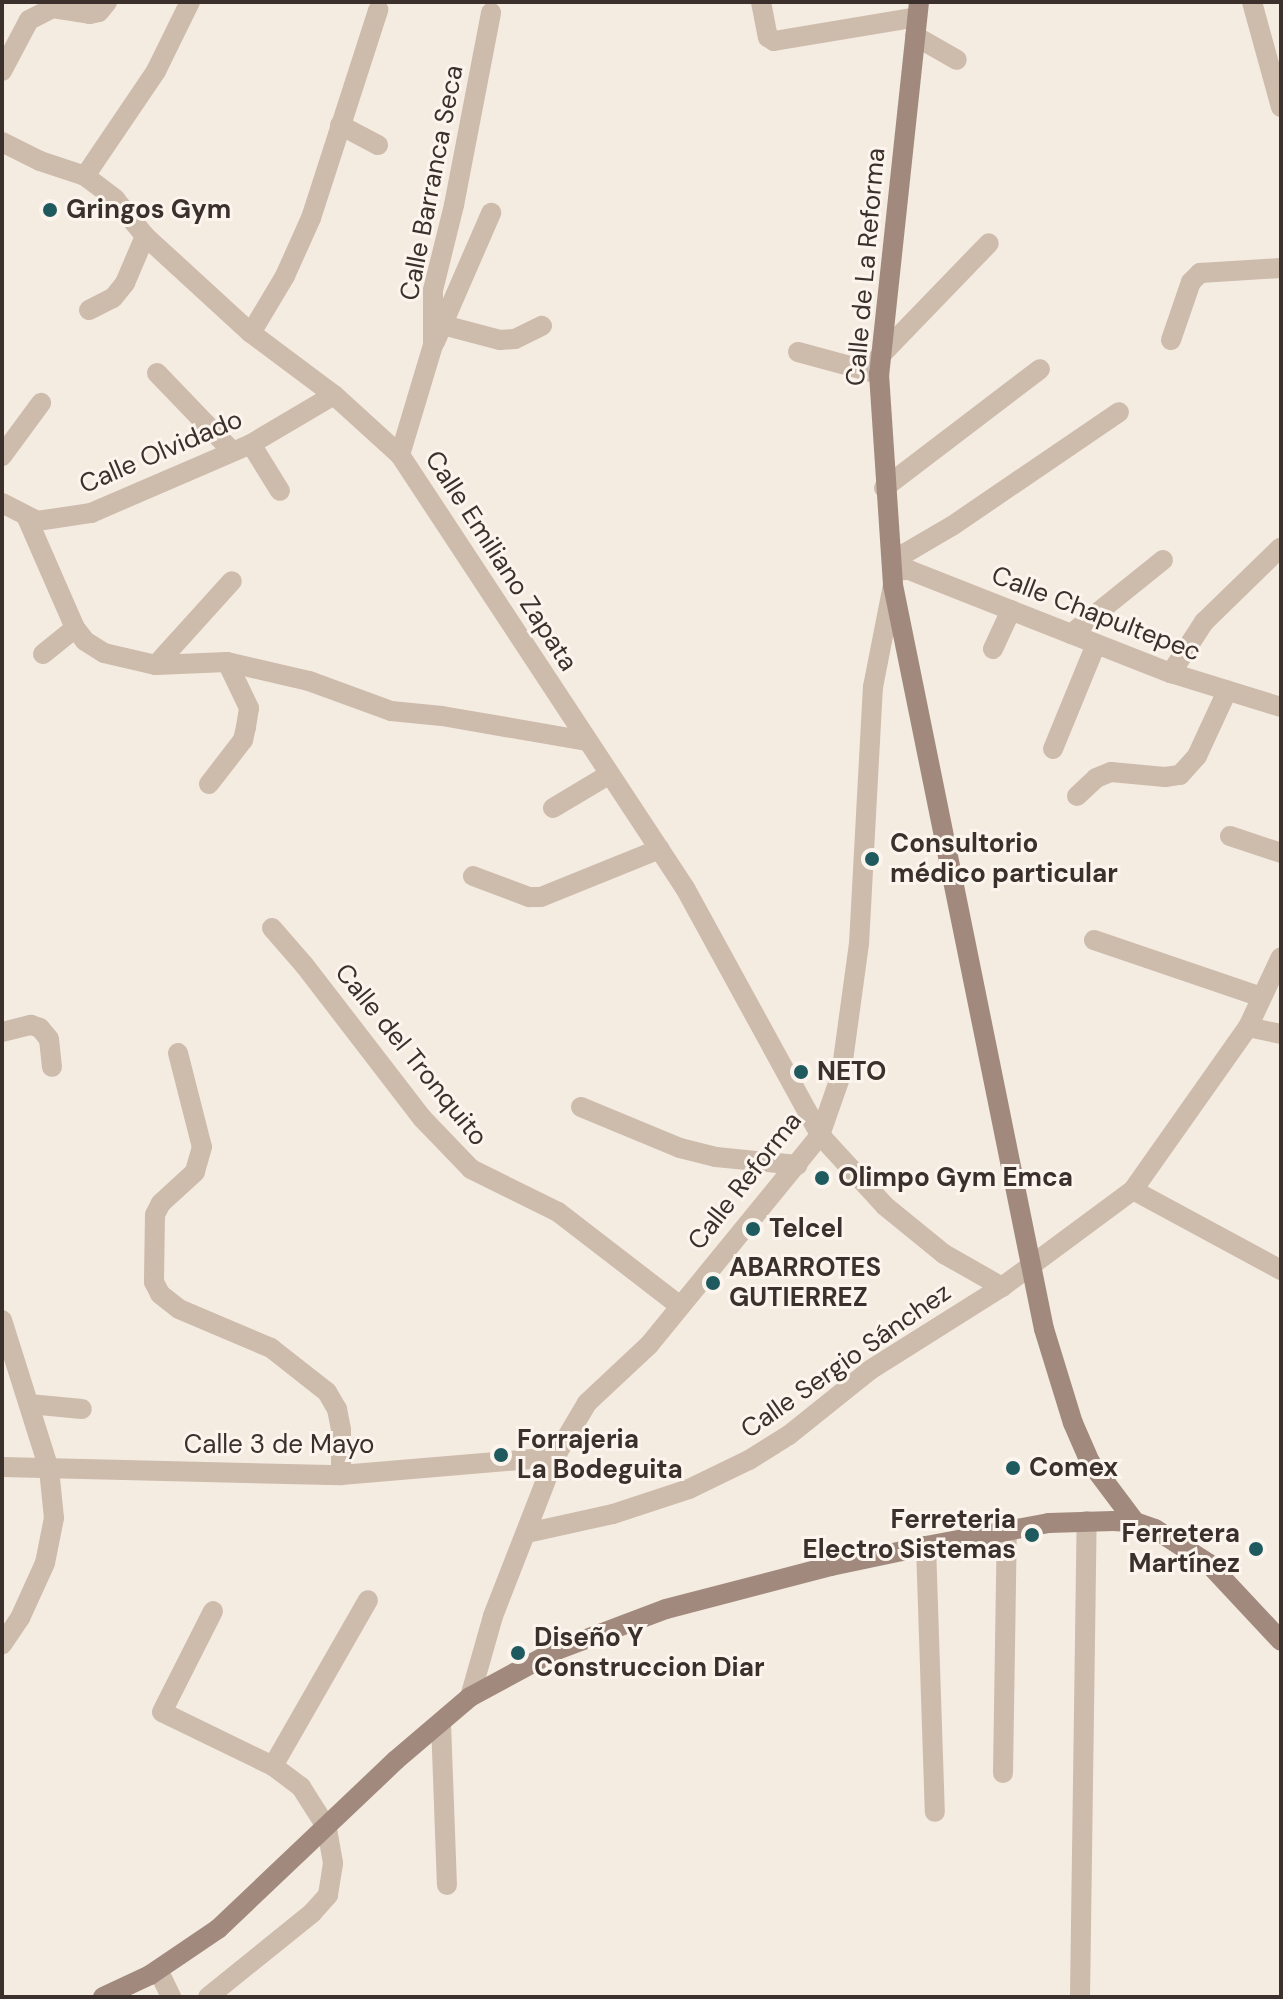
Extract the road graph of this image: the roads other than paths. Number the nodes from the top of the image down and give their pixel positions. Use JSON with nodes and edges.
{"nodes":[{"id":1,"x":107,"y":2,"type":"edge"},
{"id":2,"x":190,"y":2,"type":"edge"},
{"id":3,"x":761,"y":2,"type":"edge"},
{"id":4,"x":1252,"y":2,"type":"edge"},
{"id":5,"x":378,"y":10,"type":"dead end"},
{"id":6,"x":491,"y":13,"type":"dead end"},
{"id":7,"x":917,"y":18,"type":"edge"},
{"id":8,"x":957,"y":60,"type":"dead end"},
{"id":9,"x":2,"y":71,"type":"edge"},
{"id":10,"x":1281,"y":107,"type":"edge"},
{"id":11,"x":340,"y":125,"type":"junction"},
{"id":12,"x":3,"y":145,"type":"edge"},
{"id":13,"x":378,"y":145,"type":"dead end"},
{"id":14,"x":85,"y":176,"type":"junction"},
{"id":15,"x":491,"y":213,"type":"dead end"},
{"id":16,"x":145,"y":236,"type":"junction"},
{"id":17,"x":989,"y":243,"type":"dead end"},
{"id":18,"x":1281,"y":268,"type":"edge"},
{"id":19,"x":89,"y":310,"type":"dead end"},
{"id":20,"x":443,"y":325,"type":"junction"},
{"id":21,"x":542,"y":326,"type":"dead end"},
{"id":22,"x":251,"y":333,"type":"junction"},
{"id":23,"x":1171,"y":340,"type":"dead end"},
{"id":24,"x":433,"y":345,"type":"junction"},
{"id":25,"x":798,"y":352,"type":"dead end"},
{"id":26,"x":879,"y":366,"type":"junction"},
{"id":27,"x":1040,"y":369,"type":"dead end"},
{"id":28,"x":157,"y":373,"type":"dead end"},
{"id":29,"x":334,"y":395,"type":"junction"},
{"id":30,"x":41,"y":403,"type":"dead end"},
{"id":31,"x":1119,"y":412,"type":"dead end"},
{"id":32,"x":242,"y":447,"type":"junction"},
{"id":33,"x":400,"y":455,"type":"junction"},
{"id":34,"x":2,"y":456,"type":"edge"},
{"id":35,"x":884,"y":488,"type":"junction"},
{"id":36,"x":280,"y":491,"type":"dead end"},
{"id":37,"x":2,"y":503,"type":"edge"},
{"id":38,"x":27,"y":518,"type":"junction"},
{"id":39,"x":1281,"y":547,"type":"edge"},
{"id":40,"x":1163,"y":560,"type":"dead end"},
{"id":41,"x":893,"y":572,"type":"junction"},
{"id":42,"x":232,"y":581,"type":"dead end"},
{"id":43,"x":1011,"y":610,"type":"junction"},
{"id":44,"x":75,"y":628,"type":"junction"},
{"id":45,"x":1071,"y":634,"type":"junction"},
{"id":46,"x":1096,"y":644,"type":"junction"},
{"id":47,"x":993,"y":649,"type":"dead end"},
{"id":48,"x":43,"y":654,"type":"dead end"},
{"id":49,"x":227,"y":662,"type":"junction"},
{"id":50,"x":156,"y":665,"type":"junction"},
{"id":51,"x":1171,"y":673,"type":"junction"},
{"id":52,"x":1227,"y":691,"type":"junction"},
{"id":53,"x":1281,"y":707,"type":"edge"},
{"id":54,"x":587,"y":741,"type":"junction"},
{"id":55,"x":1053,"y":749,"type":"dead end"},
{"id":56,"x":610,"y":774,"type":"junction"},
{"id":57,"x":209,"y":784,"type":"dead end"},
{"id":58,"x":1077,"y":796,"type":"dead end"},
{"id":59,"x":553,"y":808,"type":"dead end"},
{"id":60,"x":1230,"y":836,"type":"dead end"},
{"id":61,"x":660,"y":849,"type":"junction"},
{"id":62,"x":1281,"y":853,"type":"edge"},
{"id":63,"x":473,"y":876,"type":"dead end"},
{"id":64,"x":272,"y":928,"type":"dead end"},
{"id":65,"x":1094,"y":940,"type":"dead end"},
{"id":66,"x":1281,"y":957,"type":"edge"},
{"id":67,"x":1261,"y":997,"type":"junction"},
{"id":68,"x":1248,"y":1027,"type":"junction"},
{"id":69,"x":2,"y":1032,"type":"edge"},
{"id":70,"x":1281,"y":1034,"type":"edge"},
{"id":71,"x":178,"y":1053,"type":"dead end"},
{"id":72,"x":52,"y":1067,"type":"dead end"},
{"id":73,"x":581,"y":1107,"type":"dead end"},
{"id":74,"x":820,"y":1135,"type":"junction"},
{"id":75,"x":798,"y":1165,"type":"junction"},
{"id":76,"x":1133,"y":1190,"type":"junction"},
{"id":77,"x":1029,"y":1264,"type":"junction"},
{"id":78,"x":1281,"y":1270,"type":"edge"},
{"id":79,"x":1002,"y":1287,"type":"junction"},
{"id":80,"x":680,"y":1306,"type":"junction"},
{"id":81,"x":2,"y":1320,"type":"edge"},
{"id":82,"x":29,"y":1404,"type":"junction"},
{"id":83,"x":82,"y":1409,"type":"dead end"},
{"id":84,"x":555,"y":1457,"type":"junction"},
{"id":85,"x":2,"y":1467,"type":"edge"},
{"id":86,"x":49,"y":1469,"type":"junction"},
{"id":87,"x":341,"y":1475,"type":"junction"},
{"id":88,"x":1087,"y":1521,"type":"junction"},
{"id":89,"x":1135,"y":1522,"type":"junction"},
{"id":90,"x":1007,"y":1531,"type":"junction"},
{"id":91,"x":527,"y":1533,"type":"junction"},
{"id":92,"x":926,"y":1546,"type":"junction"},
{"id":93,"x":368,"y":1600,"type":"dead end"},
{"id":94,"x":213,"y":1611,"type":"dead end"},
{"id":95,"x":1281,"y":1641,"type":"edge"},
{"id":96,"x":2,"y":1645,"type":"edge"},
{"id":97,"x":470,"y":1697,"type":"junction"},
{"id":98,"x":441,"y":1723,"type":"junction"},
{"id":99,"x":273,"y":1766,"type":"junction"},
{"id":100,"x":1003,"y":1773,"type":"dead end"},
{"id":101,"x":935,"y":1812,"type":"dead end"},
{"id":102,"x":327,"y":1828,"type":"junction"},
{"id":103,"x":447,"y":1885,"type":"dead end"},
{"id":104,"x":158,"y":1970,"type":"junction"},
{"id":105,"x":103,"y":1997,"type":"edge"},
{"id":106,"x":171,"y":1997,"type":"edge"},
{"id":107,"x":208,"y":1997,"type":"edge"},
{"id":108,"x":1080,"y":1997,"type":"edge"}],
"edges":[{"from":1,"to":9,"type":"street"},
{"from":2,"to":14,"type":"street"},
{"from":3,"to":7,"type":"street"},
{"from":4,"to":10,"type":"street"},
{"from":5,"to":11,"type":"street"},
{"from":6,"to":24,"type":"street","name":"Calle Barranca Seca"},
{"from":7,"to":8,"type":"street"},
{"from":7,"to":26,"type":"street","name":"Calle de La Reforma"},
{"from":11,"to":13,"type":"street"},
{"from":11,"to":22,"type":"street"},
{"from":12,"to":14,"type":"street","name":"Calle Emiliano Zapata"},
{"from":14,"to":16,"type":"street","name":"Calle Emiliano Zapata"},
{"from":15,"to":20,"type":"street"},
{"from":16,"to":19,"type":"street"},
{"from":16,"to":22,"type":"street","name":"Calle Emiliano Zapata"},
{"from":17,"to":26,"type":"street"},
{"from":18,"to":23,"type":"street"},
{"from":20,"to":21,"type":"street"},
{"from":20,"to":24,"type":"street"},
{"from":22,"to":29,"type":"street","name":"Calle Emiliano Zapata"},
{"from":24,"to":33,"type":"street","name":"Calle Barranca Seca"},
{"from":25,"to":26,"type":"street"},
{"from":26,"to":35,"type":"street","name":"Calle de La Reforma"},
{"from":27,"to":35,"type":"street"},
{"from":28,"to":32,"type":"street"},
{"from":29,"to":32,"type":"street","name":"Calle Olvidado"},
{"from":29,"to":33,"type":"street","name":"Calle Emiliano Zapata"},
{"from":30,"to":34,"type":"street"},
{"from":31,"to":41,"type":"street"},
{"from":32,"to":36,"type":"street"},
{"from":32,"to":38,"type":"street","name":"Calle Olvidado"},
{"from":33,"to":54,"type":"street","name":"Calle Emiliano Zapata"},
{"from":35,"to":41,"type":"street","name":"Calle de La Reforma"},
{"from":37,"to":38,"type":"street"},
{"from":38,"to":44,"type":"street"},
{"from":39,"to":51,"type":"street"},
{"from":40,"to":45,"type":"street"},
{"from":41,"to":43,"type":"street","name":"Calle Chapultepec"},
{"from":41,"to":74,"type":"street","name":"Calle Reforma"},
{"from":41,"to":77,"type":"street"},
{"from":42,"to":50,"type":"street"},
{"from":43,"to":45,"type":"street","name":"Calle Chapultepec"},
{"from":43,"to":47,"type":"street"},
{"from":44,"to":48,"type":"street"},
{"from":44,"to":50,"type":"street"},
{"from":45,"to":46,"type":"street","name":"Calle Chapultepec"},
{"from":46,"to":51,"type":"street","name":"Calle Chapultepec"},
{"from":46,"to":55,"type":"street"},
{"from":49,"to":50,"type":"street"},
{"from":49,"to":54,"type":"street"},
{"from":49,"to":57,"type":"street"},
{"from":51,"to":52,"type":"street","name":"Calle Chapultepec"},
{"from":52,"to":53,"type":"street","name":"Calle Chapultepec"},
{"from":52,"to":58,"type":"street"},
{"from":54,"to":56,"type":"street","name":"Calle Emiliano Zapata"},
{"from":56,"to":59,"type":"street"},
{"from":56,"to":61,"type":"street","name":"Calle Emiliano Zapata"},
{"from":60,"to":62,"type":"street"},
{"from":61,"to":63,"type":"street"},
{"from":61,"to":74,"type":"street","name":"Calle Emiliano Zapata"},
{"from":64,"to":80,"type":"street","name":"Calle del Tronquito"},
{"from":65,"to":67,"type":"street"},
{"from":66,"to":67,"type":"street","name":"Calle Sergio Sánchez"},
{"from":67,"to":68,"type":"street","name":"Calle Sergio Sánchez"},
{"from":68,"to":70,"type":"street"},
{"from":68,"to":76,"type":"street","name":"Calle Sergio Sánchez"},
{"from":69,"to":72,"type":"street"},
{"from":71,"to":87,"type":"street"},
{"from":73,"to":75,"type":"street"},
{"from":74,"to":75,"type":"street","name":"Calle Reforma"},
{"from":74,"to":79,"type":"street","name":"Calle Emiliano Zapata"},
{"from":75,"to":80,"type":"street","name":"Calle Reforma"},
{"from":76,"to":77,"type":"street","name":"Calle Sergio Sánchez"},
{"from":76,"to":78,"type":"street"},
{"from":77,"to":79,"type":"street","name":"Calle Sergio Sánchez"},
{"from":77,"to":89,"type":"street"},
{"from":79,"to":91,"type":"street","name":"Calle Sergio Sánchez"},
{"from":80,"to":84,"type":"street","name":"Calle Reforma"},
{"from":81,"to":82,"type":"street"},
{"from":82,"to":83,"type":"street"},
{"from":82,"to":86,"type":"street"},
{"from":84,"to":87,"type":"street","name":"Calle 3 de Mayo"},
{"from":84,"to":91,"type":"street","name":"Calle Reforma"},
{"from":85,"to":86,"type":"street","name":"Calle 3 de Mayo"},
{"from":86,"to":87,"type":"street","name":"Calle 3 de Mayo"},
{"from":86,"to":96,"type":"street"},
{"from":88,"to":89,"type":"street"},
{"from":88,"to":90,"type":"street"},
{"from":88,"to":108,"type":"street"},
{"from":89,"to":95,"type":"street"},
{"from":90,"to":92,"type":"street"},
{"from":90,"to":100,"type":"street"},
{"from":91,"to":97,"type":"street","name":"Calle Reforma"},
{"from":92,"to":97,"type":"street"},
{"from":92,"to":101,"type":"street"},
{"from":93,"to":99,"type":"street"},
{"from":94,"to":99,"type":"street"},
{"from":97,"to":98,"type":"street"},
{"from":98,"to":102,"type":"street"},
{"from":98,"to":103,"type":"street"},
{"from":99,"to":102,"type":"street"},
{"from":102,"to":104,"type":"street"},
{"from":102,"to":107,"type":"street"},
{"from":104,"to":105,"type":"street"},
{"from":104,"to":106,"type":"street"}]}
